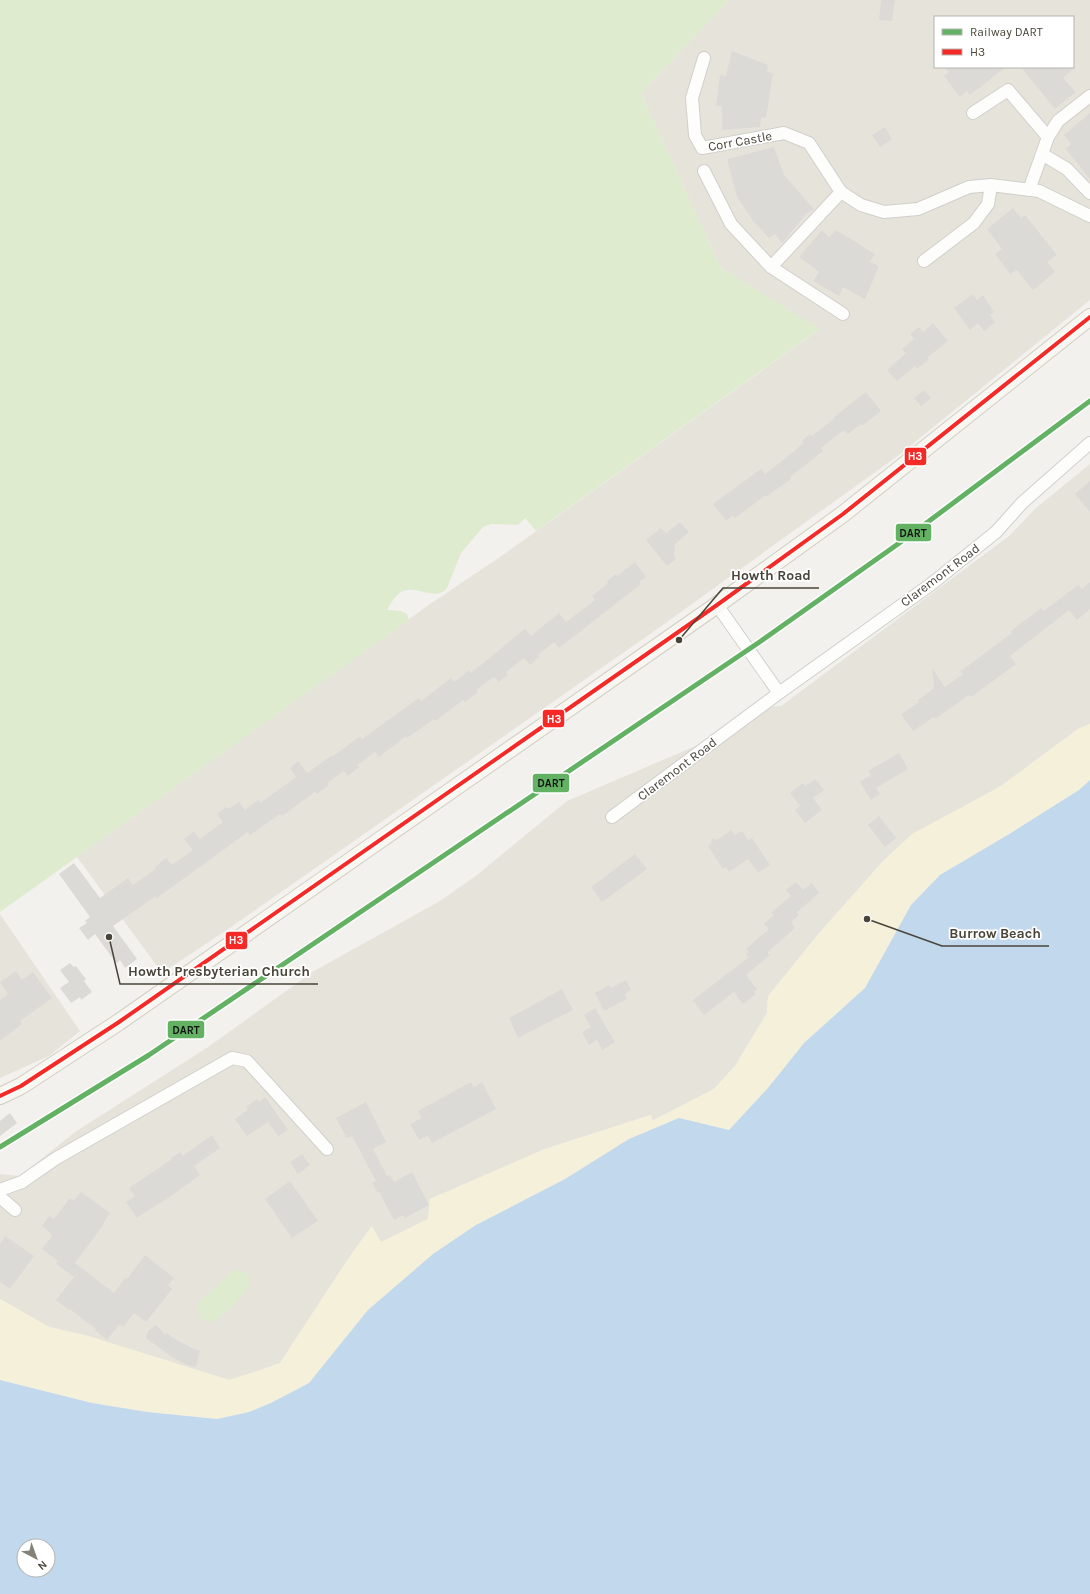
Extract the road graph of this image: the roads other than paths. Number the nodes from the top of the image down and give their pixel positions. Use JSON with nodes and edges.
{"nodes":[{"id":1,"x":704,"y":58,"type":"dead end"},
{"id":2,"x":1090,"y":96,"type":"edge"},
{"id":3,"x":973,"y":114,"type":"dead end"},
{"id":4,"x":1048,"y":137,"type":"junction"},
{"id":5,"x":1042,"y":154,"type":"junction"},
{"id":6,"x":704,"y":171,"type":"dead end"},
{"id":7,"x":991,"y":185,"type":"junction"},
{"id":8,"x":1029,"y":190,"type":"junction"},
{"id":9,"x":841,"y":192,"type":"junction"},
{"id":10,"x":1090,"y":193,"type":"edge"},
{"id":11,"x":1090,"y":216,"type":"edge"},
{"id":12,"x":924,"y":261,"type":"dead end"},
{"id":13,"x":770,"y":267,"type":"junction"},
{"id":14,"x":843,"y":314,"type":"dead end"},
{"id":15,"x":1090,"y":317,"type":"edge"},
{"id":16,"x":1090,"y":443,"type":"edge"},
{"id":17,"x":717,"y":605,"type":"junction"},
{"id":18,"x":779,"y":693,"type":"junction"},
{"id":19,"x":612,"y":817,"type":"dead end"},
{"id":20,"x":0,"y":1096,"type":"edge"},
{"id":21,"x":327,"y":1149,"type":"dead end"},
{"id":22,"x":0,"y":1190,"type":"edge"},
{"id":23,"x":0,"y":1197,"type":"edge"},
{"id":24,"x":15,"y":1210,"type":"dead end"}],
"edges":[{"from":1,"to":9,"type":"street","name":"Corr Castle"},
{"from":2,"to":4,"type":"street"},
{"from":3,"to":4,"type":"street"},
{"from":4,"to":5,"type":"street"},
{"from":5,"to":8,"type":"street"},
{"from":5,"to":10,"type":"street"},
{"from":6,"to":13,"type":"street","name":"Corr Castle"},
{"from":7,"to":8,"type":"street","name":"Corr Castle"},
{"from":7,"to":9,"type":"street","name":"Corr Castle"},
{"from":7,"to":12,"type":"street"},
{"from":8,"to":11,"type":"street","name":"Corr Castle"},
{"from":9,"to":13,"type":"street"},
{"from":13,"to":14,"type":"street","name":"Corr Castle"},
{"from":15,"to":17,"type":"main road"},
{"from":16,"to":18,"type":"street","name":"Claremont Road"},
{"from":17,"to":18,"type":"street"},
{"from":17,"to":20,"type":"main road"},
{"from":18,"to":19,"type":"street","name":"Claremont Road"},
{"from":21,"to":22,"type":"street"},
{"from":23,"to":24,"type":"street"}]}
